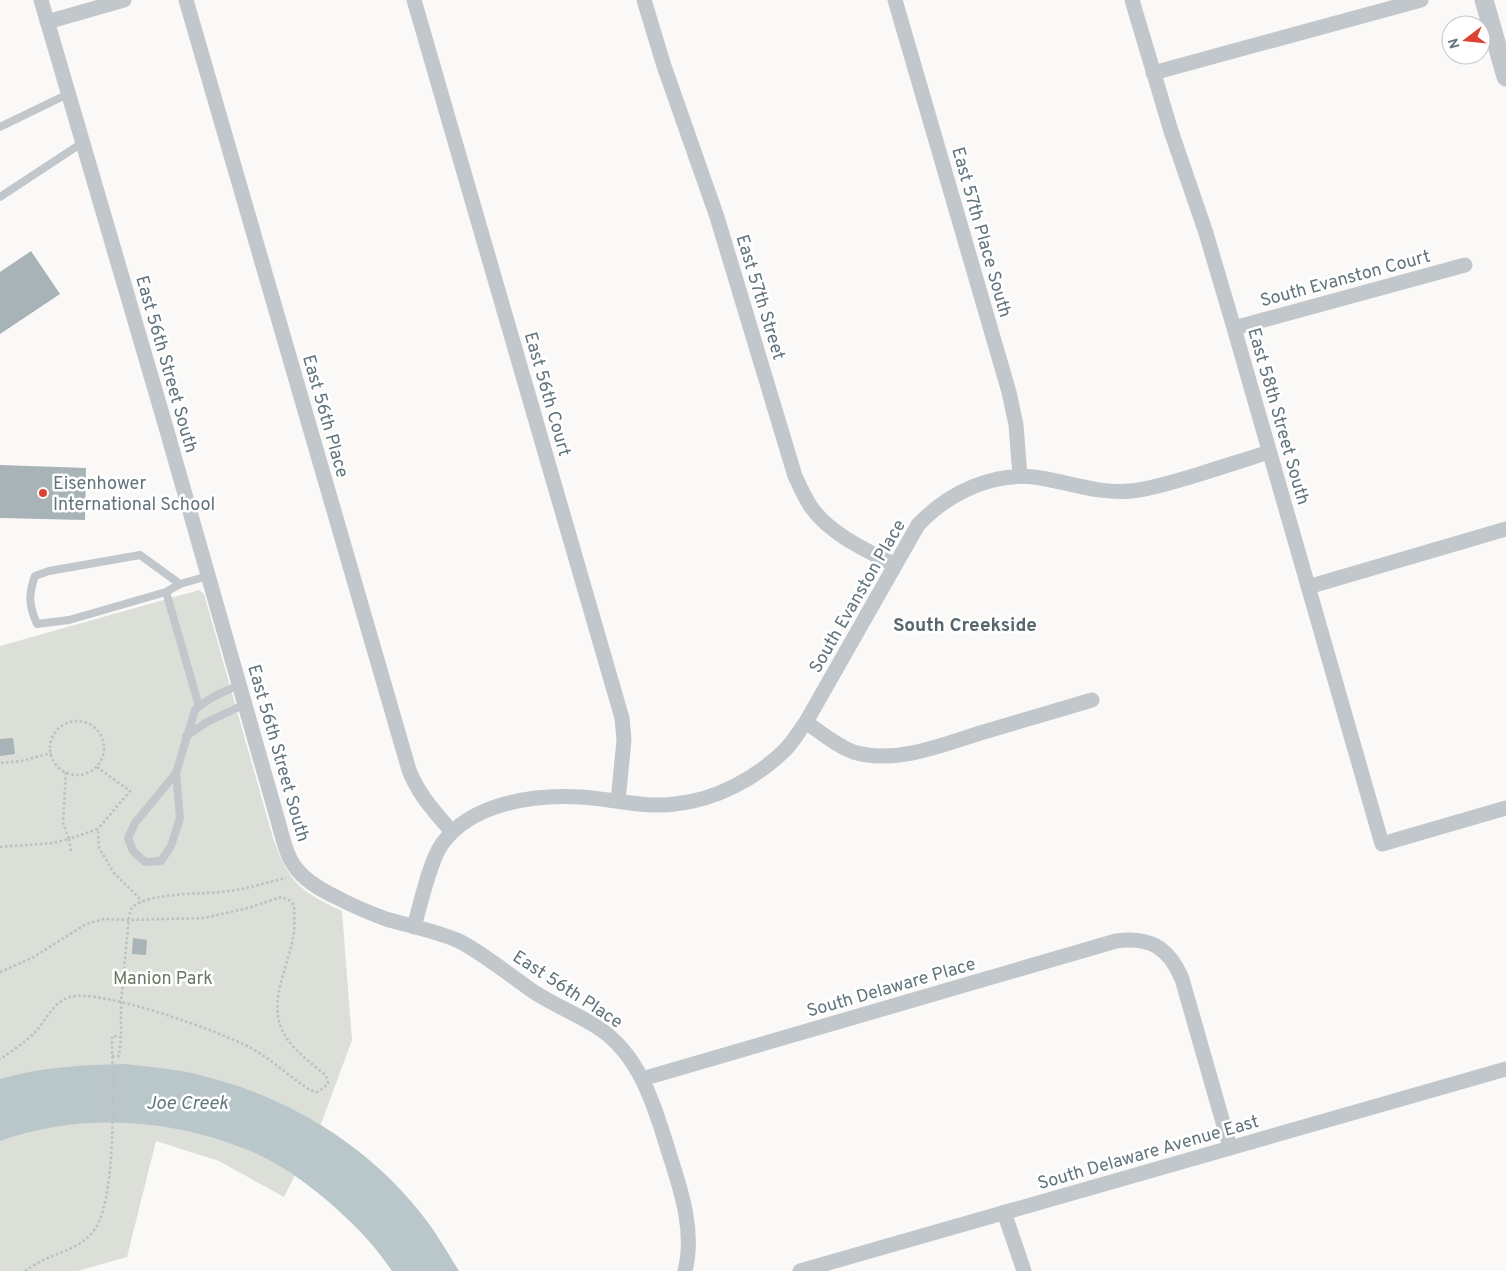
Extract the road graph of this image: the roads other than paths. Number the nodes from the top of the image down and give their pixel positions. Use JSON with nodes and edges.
{"nodes":[{"id":1,"x":41,"y":0,"type":"edge"},
{"id":2,"x":124,"y":0,"type":"edge"},
{"id":3,"x":186,"y":0,"type":"edge"},
{"id":4,"x":414,"y":0,"type":"edge"},
{"id":5,"x":644,"y":0,"type":"edge"},
{"id":6,"x":895,"y":0,"type":"edge"},
{"id":7,"x":1132,"y":0,"type":"edge"},
{"id":8,"x":1421,"y":0,"type":"edge"},
{"id":9,"x":1484,"y":0,"type":"edge"},
{"id":10,"x":47,"y":22,"type":"junction"},
{"id":11,"x":1153,"y":73,"type":"junction"},
{"id":12,"x":1506,"y":77,"type":"edge"},
{"id":13,"x":68,"y":94,"type":"junction"},
{"id":14,"x":0,"y":127,"type":"edge"},
{"id":15,"x":82,"y":143,"type":"junction"},
{"id":16,"x":0,"y":197,"type":"edge"},
{"id":17,"x":1465,"y":264,"type":"dead end"},
{"id":18,"x":1234,"y":328,"type":"junction"},
{"id":19,"x":1269,"y":452,"type":"junction"},
{"id":20,"x":1020,"y":476,"type":"junction"},
{"id":21,"x":1506,"y":529,"type":"edge"},
{"id":22,"x":895,"y":565,"type":"junction"},
{"id":23,"x":208,"y":576,"type":"junction"},
{"id":24,"x":180,"y":584,"type":"junction"},
{"id":25,"x":1308,"y":587,"type":"junction"},
{"id":26,"x":166,"y":592,"type":"junction"},
{"id":27,"x":240,"y":686,"type":"junction"},
{"id":28,"x":1092,"y":700,"type":"dead end"},
{"id":29,"x":245,"y":704,"type":"junction"},
{"id":30,"x":199,"y":706,"type":"junction"},
{"id":31,"x":806,"y":722,"type":"junction"},
{"id":32,"x":186,"y":736,"type":"junction"},
{"id":33,"x":176,"y":773,"type":"junction"},
{"id":34,"x":618,"y":801,"type":"junction"},
{"id":35,"x":1506,"y":808,"type":"edge"},
{"id":36,"x":452,"y":832,"type":"junction"},
{"id":37,"x":414,"y":926,"type":"junction"},
{"id":38,"x":1506,"y":1069,"type":"edge"},
{"id":39,"x":642,"y":1079,"type":"junction"},
{"id":40,"x":1230,"y":1147,"type":"junction"},
{"id":41,"x":1004,"y":1212,"type":"junction"},
{"id":42,"x":685,"y":1271,"type":"edge"},
{"id":43,"x":800,"y":1271,"type":"edge"},
{"id":44,"x":1024,"y":1271,"type":"edge"}],
"edges":[{"from":1,"to":10,"type":"street","name":"East 56th Street South"},
{"from":2,"to":10,"type":"street"},
{"from":3,"to":36,"type":"street","name":"East 56th Place"},
{"from":4,"to":34,"type":"street","name":"East 56th Court"},
{"from":5,"to":22,"type":"street","name":"East 57th Street"},
{"from":6,"to":20,"type":"street","name":"East 57th Place South"},
{"from":7,"to":11,"type":"street","name":"East 58th Street South"},
{"from":8,"to":11,"type":"street"},
{"from":9,"to":12,"type":"street"},
{"from":10,"to":13,"type":"street","name":"East 56th Street South"},
{"from":11,"to":18,"type":"street","name":"East 58th Street South"},
{"from":13,"to":14,"type":"lane"},
{"from":13,"to":15,"type":"street","name":"East 56th Street South"},
{"from":15,"to":16,"type":"lane"},
{"from":15,"to":23,"type":"street","name":"East 56th Street South"},
{"from":17,"to":18,"type":"street","name":"South Evanston Court"},
{"from":18,"to":19,"type":"street","name":"East 58th Street South"},
{"from":19,"to":20,"type":"street","name":"South Evanston Place"},
{"from":19,"to":25,"type":"street","name":"East 58th Street South"},
{"from":20,"to":22,"type":"street","name":"South Evanston Place"},
{"from":21,"to":25,"type":"street"},
{"from":22,"to":31,"type":"street","name":"South Evanston Place"},
{"from":23,"to":24,"type":"lane"},
{"from":23,"to":27,"type":"street","name":"East 56th Street South"},
{"from":24,"to":26,"type":"lane"},
{"from":24,"to":26,"type":"lane"},
{"from":25,"to":35,"type":"street","name":"East 58th Street South"},
{"from":26,"to":30,"type":"lane"},
{"from":27,"to":29,"type":"street","name":"East 56th Street South"},
{"from":27,"to":30,"type":"lane"},
{"from":28,"to":31,"type":"street"},
{"from":29,"to":32,"type":"lane"},
{"from":29,"to":37,"type":"street","name":"East 56th Street South"},
{"from":30,"to":32,"type":"lane"},
{"from":31,"to":34,"type":"street","name":"South Evanston Place"},
{"from":32,"to":33,"type":"lane"},
{"from":33,"to":33,"type":"lane"},
{"from":34,"to":36,"type":"street","name":"South Evanston Place"},
{"from":36,"to":37,"type":"street","name":"South Evanston Place"},
{"from":37,"to":39,"type":"street","name":"East 56th Place"},
{"from":38,"to":40,"type":"street","name":"South Delaware Avenue East"},
{"from":39,"to":40,"type":"street","name":"South Delaware Place"},
{"from":39,"to":42,"type":"street","name":"East 56th Place"},
{"from":40,"to":41,"type":"street","name":"South Delaware Avenue East"},
{"from":41,"to":43,"type":"street","name":"South Delaware Avenue East"},
{"from":41,"to":44,"type":"street"}]}
